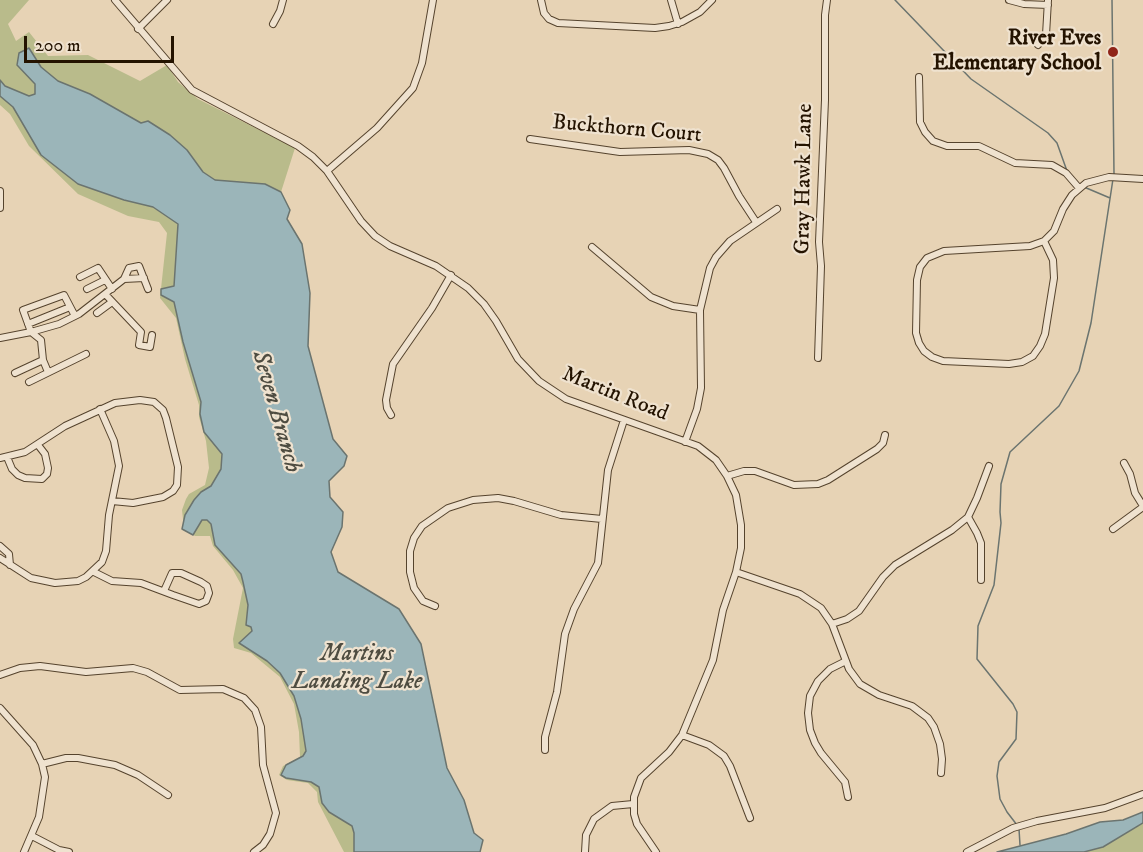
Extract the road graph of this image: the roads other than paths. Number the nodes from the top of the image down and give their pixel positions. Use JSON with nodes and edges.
{"nodes":[{"id":1,"x":115,"y":0,"type":"edge"},
{"id":2,"x":167,"y":0,"type":"edge"},
{"id":3,"x":283,"y":0,"type":"edge"},
{"id":4,"x":433,"y":0,"type":"edge"},
{"id":5,"x":541,"y":0,"type":"edge"},
{"id":6,"x":671,"y":0,"type":"edge"},
{"id":7,"x":712,"y":0,"type":"edge"},
{"id":8,"x":827,"y":0,"type":"edge"},
{"id":9,"x":1009,"y":0,"type":"edge"},
{"id":10,"x":1048,"y":2,"type":"edge"},
{"id":11,"x":273,"y":24,"type":"dead end"},
{"id":12,"x":678,"y":24,"type":"junction"},
{"id":13,"x":138,"y":29,"type":"junction"},
{"id":14,"x":1038,"y":45,"type":"dead end"},
{"id":15,"x":919,"y":77,"type":"dead end"},
{"id":16,"x":530,"y":139,"type":"dead end"},
{"id":17,"x":327,"y":171,"type":"junction"},
{"id":18,"x":1143,"y":179,"type":"edge"},
{"id":19,"x":1079,"y":188,"type":"junction"},
{"id":20,"x":0,"y":191,"type":"edge"},
{"id":21,"x":0,"y":208,"type":"edge"},
{"id":22,"x":777,"y":209,"type":"dead end"},
{"id":23,"x":756,"y":222,"type":"junction"},
{"id":24,"x":1044,"y":241,"type":"junction"},
{"id":25,"x":592,"y":247,"type":"dead end"},
{"id":26,"x":451,"y":275,"type":"junction"},
{"id":27,"x":80,"y":277,"type":"dead end"},
{"id":28,"x":144,"y":278,"type":"junction"},
{"id":29,"x":124,"y":279,"type":"junction"},
{"id":30,"x":105,"y":280,"type":"junction"},
{"id":31,"x":87,"y":289,"type":"dead end"},
{"id":32,"x":112,"y":289,"type":"junction"},
{"id":33,"x":148,"y":289,"type":"dead end"},
{"id":34,"x":106,"y":295,"type":"junction"},
{"id":35,"x":112,"y":302,"type":"junction"},
{"id":36,"x":70,"y":307,"type":"junction"},
{"id":37,"x":700,"y":310,"type":"junction"},
{"id":38,"x":97,"y":313,"type":"dead end"},
{"id":39,"x":75,"y":316,"type":"junction"},
{"id":40,"x":28,"y":324,"type":"junction"},
{"id":41,"x":31,"y":332,"type":"junction"},
{"id":42,"x":152,"y":335,"type":"dead end"},
{"id":43,"x":0,"y":338,"type":"edge"},
{"id":44,"x":86,"y":354,"type":"dead end"},
{"id":45,"x":818,"y":358,"type":"dead end"},
{"id":46,"x":43,"y":360,"type":"junction"},
{"id":47,"x":48,"y":372,"type":"junction"},
{"id":48,"x":15,"y":373,"type":"dead end"},
{"id":49,"x":29,"y":382,"type":"dead end"},
{"id":50,"x":100,"y":409,"type":"junction"},
{"id":51,"x":391,"y":415,"type":"dead end"},
{"id":52,"x":624,"y":420,"type":"junction"},
{"id":53,"x":885,"y":435,"type":"dead end"},
{"id":54,"x":685,"y":442,"type":"junction"},
{"id":55,"x":38,"y":445,"type":"junction"},
{"id":56,"x":4,"y":457,"type":"edge"},
{"id":57,"x":1124,"y":463,"type":"dead end"},
{"id":58,"x":989,"y":466,"type":"dead end"},
{"id":59,"x":727,"y":476,"type":"junction"},
{"id":60,"x":112,"y":501,"type":"junction"},
{"id":61,"x":1143,"y":506,"type":"edge"},
{"id":62,"x":968,"y":517,"type":"junction"},
{"id":63,"x":602,"y":519,"type":"junction"},
{"id":64,"x":1113,"y":529,"type":"dead end"},
{"id":65,"x":0,"y":546,"type":"edge"},
{"id":66,"x":0,"y":558,"type":"edge"},
{"id":67,"x":10,"y":565,"type":"junction"},
{"id":68,"x":93,"y":572,"type":"junction"},
{"id":69,"x":736,"y":572,"type":"junction"},
{"id":70,"x":981,"y":580,"type":"dead end"},
{"id":71,"x":164,"y":591,"type":"junction"},
{"id":72,"x":435,"y":606,"type":"dead end"},
{"id":73,"x":832,"y":624,"type":"junction"},
{"id":74,"x":846,"y":661,"type":"junction"},
{"id":75,"x":0,"y":675,"type":"edge"},
{"id":76,"x":0,"y":708,"type":"edge"},
{"id":77,"x":682,"y":735,"type":"junction"},
{"id":78,"x":545,"y":750,"type":"dead end"},
{"id":79,"x":42,"y":764,"type":"junction"},
{"id":80,"x":942,"y":773,"type":"dead end"},
{"id":81,"x":1143,"y":794,"type":"edge"},
{"id":82,"x":168,"y":795,"type":"dead end"},
{"id":83,"x":848,"y":797,"type":"dead end"},
{"id":84,"x":633,"y":804,"type":"junction"},
{"id":85,"x":750,"y":818,"type":"dead end"},
{"id":86,"x":32,"y":836,"type":"junction"},
{"id":87,"x":24,"y":852,"type":"edge"},
{"id":88,"x":69,"y":852,"type":"edge"},
{"id":89,"x":254,"y":852,"type":"edge"},
{"id":90,"x":585,"y":852,"type":"edge"},
{"id":91,"x":656,"y":852,"type":"edge"},
{"id":92,"x":967,"y":852,"type":"edge"}],
"edges":[{"from":1,"to":13,"type":"street","name":"Martin Road"},
{"from":2,"to":13,"type":"street"},
{"from":3,"to":11,"type":"street"},
{"from":4,"to":17,"type":"street"},
{"from":5,"to":12,"type":"street"},
{"from":6,"to":12,"type":"street"},
{"from":7,"to":12,"type":"street"},
{"from":8,"to":45,"type":"street","name":"Gray Hawk Lane"},
{"from":9,"to":10,"type":"street"},
{"from":10,"to":14,"type":"street"},
{"from":13,"to":17,"type":"street","name":"Martin Road"},
{"from":15,"to":19,"type":"street"},
{"from":16,"to":23,"type":"street","name":"Buckthorn Court"},
{"from":17,"to":26,"type":"street","name":"Martin Road"},
{"from":18,"to":19,"type":"street"},
{"from":19,"to":24,"type":"street"},
{"from":20,"to":21,"type":"street"},
{"from":22,"to":23,"type":"street"},
{"from":23,"to":37,"type":"street"},
{"from":24,"to":24,"type":"street"},
{"from":25,"to":37,"type":"street"},
{"from":26,"to":51,"type":"street"},
{"from":26,"to":52,"type":"street","name":"Martin Road"},
{"from":27,"to":30,"type":"street"},
{"from":28,"to":29,"type":"street"},
{"from":28,"to":29,"type":"street"},
{"from":28,"to":33,"type":"street"},
{"from":29,"to":32,"type":"street"},
{"from":30,"to":31,"type":"street"},
{"from":30,"to":32,"type":"street"},
{"from":32,"to":34,"type":"street"},
{"from":34,"to":35,"type":"street"},
{"from":34,"to":39,"type":"street"},
{"from":35,"to":38,"type":"street"},
{"from":35,"to":42,"type":"street"},
{"from":36,"to":39,"type":"street"},
{"from":36,"to":40,"type":"street"},
{"from":36,"to":40,"type":"street"},
{"from":37,"to":54,"type":"street"},
{"from":39,"to":41,"type":"street"},
{"from":40,"to":41,"type":"street"},
{"from":41,"to":43,"type":"street"},
{"from":41,"to":46,"type":"street"},
{"from":44,"to":47,"type":"street"},
{"from":46,"to":47,"type":"street"},
{"from":46,"to":48,"type":"street"},
{"from":47,"to":49,"type":"street"},
{"from":50,"to":55,"type":"street"},
{"from":50,"to":60,"type":"street"},
{"from":50,"to":60,"type":"street"},
{"from":52,"to":54,"type":"street","name":"Martin Road"},
{"from":52,"to":63,"type":"street"},
{"from":53,"to":59,"type":"street"},
{"from":54,"to":59,"type":"street","name":"Martin Road"},
{"from":55,"to":56,"type":"street"},
{"from":55,"to":56,"type":"street"},
{"from":57,"to":61,"type":"street"},
{"from":58,"to":62,"type":"street"},
{"from":59,"to":69,"type":"street","name":"Martin Road"},
{"from":60,"to":68,"type":"street"},
{"from":61,"to":64,"type":"street"},
{"from":62,"to":70,"type":"street"},
{"from":62,"to":73,"type":"street"},
{"from":63,"to":72,"type":"street"},
{"from":63,"to":78,"type":"street"},
{"from":65,"to":67,"type":"street"},
{"from":66,"to":67,"type":"street"},
{"from":67,"to":68,"type":"street"},
{"from":68,"to":71,"type":"street"},
{"from":69,"to":73,"type":"street"},
{"from":69,"to":77,"type":"street","name":"Martin Road"},
{"from":71,"to":71,"type":"street"},
{"from":73,"to":74,"type":"street"},
{"from":74,"to":80,"type":"street"},
{"from":74,"to":83,"type":"street"},
{"from":75,"to":89,"type":"street"},
{"from":76,"to":79,"type":"street"},
{"from":77,"to":84,"type":"street","name":"Martin Road"},
{"from":77,"to":85,"type":"street"},
{"from":79,"to":82,"type":"street"},
{"from":79,"to":86,"type":"street"},
{"from":81,"to":92,"type":"street"},
{"from":84,"to":90,"type":"street"},
{"from":84,"to":91,"type":"street"},
{"from":86,"to":87,"type":"street"},
{"from":86,"to":88,"type":"street"}]}
